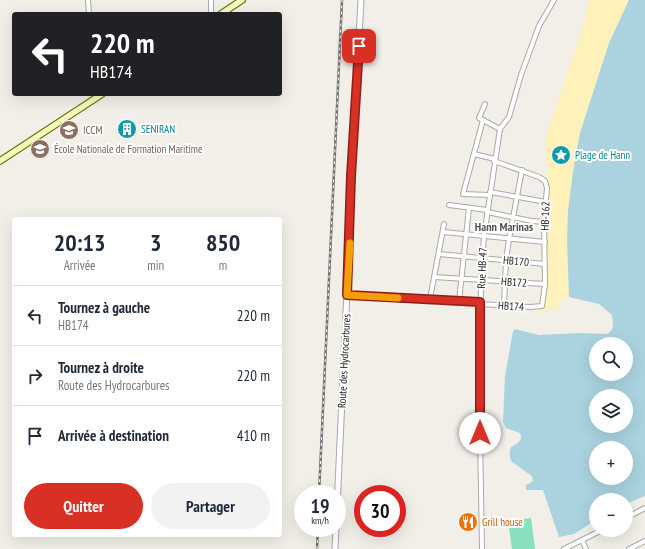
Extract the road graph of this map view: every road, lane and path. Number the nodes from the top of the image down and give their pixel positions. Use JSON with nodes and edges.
{"nodes":[{"id":1,"x":88,"y":0,"type":"edge"},
{"id":2,"x":211,"y":0,"type":"edge"},
{"id":3,"x":242,"y":0,"type":"edge"},
{"id":4,"x":361,"y":0,"type":"edge"},
{"id":5,"x":554,"y":0,"type":"edge"},
{"id":6,"x":89,"y":12,"type":"edge"},
{"id":7,"x":211,"y":12,"type":"edge"},
{"id":8,"x":224,"y":12,"type":"edge"},
{"id":9,"x":93,"y":97,"type":"edge"},
{"id":10,"x":485,"y":104,"type":"dead end"},
{"id":11,"x":481,"y":119,"type":"junction"},
{"id":12,"x":500,"y":129,"type":"junction"},
{"id":13,"x":474,"y":154,"type":"junction"},
{"id":14,"x":494,"y":160,"type":"junction"},
{"id":15,"x":0,"y":161,"type":"edge"},
{"id":16,"x":522,"y":170,"type":"junction"},
{"id":17,"x":490,"y":194,"type":"junction"},
{"id":18,"x":516,"y":197,"type":"junction"},
{"id":19,"x":546,"y":202,"type":"junction"},
{"id":20,"x":449,"y":205,"type":"dead end"},
{"id":21,"x":469,"y":208,"type":"junction"},
{"id":22,"x":487,"y":211,"type":"junction"},
{"id":23,"x":512,"y":218,"type":"junction"},
{"id":24,"x":544,"y":222,"type":"junction"},
{"id":25,"x":444,"y":224,"type":"dead end"},
{"id":26,"x":443,"y":232,"type":"junction"},
{"id":27,"x":465,"y":234,"type":"junction"},
{"id":28,"x":484,"y":236,"type":"junction"},
{"id":29,"x":509,"y":239,"type":"junction"},
{"id":30,"x":545,"y":242,"type":"junction"},
{"id":31,"x":439,"y":254,"type":"junction"},
{"id":32,"x":463,"y":256,"type":"junction"},
{"id":33,"x":482,"y":258,"type":"junction"},
{"id":34,"x":506,"y":260,"type":"junction"},
{"id":35,"x":545,"y":264,"type":"junction"},
{"id":36,"x":434,"y":277,"type":"junction"},
{"id":37,"x":461,"y":278,"type":"junction"},
{"id":38,"x":481,"y":280,"type":"junction"},
{"id":39,"x":505,"y":282,"type":"junction"},
{"id":40,"x":545,"y":284,"type":"junction"},
{"id":41,"x":347,"y":295,"type":"junction"},
{"id":42,"x":430,"y":299,"type":"junction"},
{"id":43,"x":459,"y":301,"type":"junction"},
{"id":44,"x":480,"y":303,"type":"junction"},
{"id":45,"x":504,"y":306,"type":"junction"},
{"id":46,"x":542,"y":306,"type":"joint"},
{"id":47,"x":338,"y":485,"type":"edge"},
{"id":48,"x":645,"y":508,"type":"edge"},
{"id":49,"x":633,"y":514,"type":"edge"},
{"id":50,"x":589,"y":536,"type":"edge"},
{"id":51,"x":336,"y":537,"type":"edge"},
{"id":52,"x":582,"y":540,"type":"junction"},
{"id":53,"x":645,"y":541,"type":"edge"},
{"id":54,"x":335,"y":549,"type":"edge"},
{"id":55,"x":482,"y":549,"type":"edge"},
{"id":56,"x":564,"y":549,"type":"edge"},
{"id":57,"x":586,"y":549,"type":"edge"},
{"id":58,"x":630,"y":549,"type":"edge"}],
"edges":[{"from":1,"to":6,"type":"street"},
{"from":2,"to":7,"type":"street"},
{"from":3,"to":8,"type":"main road"},
{"from":4,"to":41,"type":"street","name":"Route des Hydrocarbures"},
{"from":5,"to":12,"type":"street","name":"Rue HB-47"},
{"from":9,"to":15,"type":"main road"},
{"from":10,"to":11,"type":"street"},
{"from":11,"to":12,"type":"street"},
{"from":11,"to":13,"type":"street"},
{"from":12,"to":14,"type":"street","name":"Rue HB-47"},
{"from":13,"to":14,"type":"street","name":"HB-162"},
{"from":13,"to":17,"type":"street"},
{"from":14,"to":16,"type":"street","name":"HB-162"},
{"from":14,"to":17,"type":"street","name":"Rue HB-47"},
{"from":16,"to":18,"type":"street"},
{"from":16,"to":19,"type":"street","name":"HB-162"},
{"from":17,"to":18,"type":"street"},
{"from":17,"to":22,"type":"street","name":"Rue HB-47"},
{"from":18,"to":19,"type":"street"},
{"from":18,"to":23,"type":"street"},
{"from":19,"to":24,"type":"street","name":"HB-162"},
{"from":20,"to":21,"type":"street"},
{"from":21,"to":22,"type":"street"},
{"from":21,"to":27,"type":"street"},
{"from":22,"to":23,"type":"street"},
{"from":22,"to":28,"type":"street","name":"Rue HB-47"},
{"from":23,"to":24,"type":"street"},
{"from":23,"to":29,"type":"street"},
{"from":24,"to":30,"type":"street","name":"HB-162"},
{"from":25,"to":26,"type":"street"},
{"from":26,"to":27,"type":"street"},
{"from":26,"to":31,"type":"street"},
{"from":27,"to":28,"type":"street"},
{"from":27,"to":32,"type":"street"},
{"from":28,"to":29,"type":"street"},
{"from":28,"to":33,"type":"street","name":"Rue HB-47"},
{"from":29,"to":30,"type":"street"},
{"from":29,"to":34,"type":"street"},
{"from":30,"to":35,"type":"street","name":"HB-162"},
{"from":31,"to":32,"type":"street","name":"HB170"},
{"from":31,"to":36,"type":"street"},
{"from":32,"to":33,"type":"street","name":"HB170"},
{"from":32,"to":37,"type":"street"},
{"from":33,"to":34,"type":"street","name":"HB170"},
{"from":33,"to":38,"type":"street","name":"Rue HB-47"},
{"from":34,"to":35,"type":"street","name":"HB170"},
{"from":34,"to":39,"type":"street"},
{"from":35,"to":40,"type":"street","name":"HB-162"},
{"from":36,"to":37,"type":"street","name":"HB172"},
{"from":36,"to":42,"type":"street"},
{"from":37,"to":38,"type":"street","name":"HB172"},
{"from":37,"to":43,"type":"street"},
{"from":38,"to":39,"type":"street","name":"HB172"},
{"from":38,"to":44,"type":"street","name":"Rue HB-47"},
{"from":39,"to":40,"type":"street","name":"HB172"},
{"from":39,"to":45,"type":"street"},
{"from":40,"to":46,"type":"street","name":"HB-162"},
{"from":41,"to":42,"type":"street","name":"HB174"},
{"from":41,"to":47,"type":"street","name":"Route des Hydrocarbures"},
{"from":42,"to":43,"type":"street","name":"HB174"},
{"from":43,"to":44,"type":"street","name":"HB174"},
{"from":44,"to":45,"type":"street","name":"HB174"},
{"from":44,"to":55,"type":"street","name":"Rue HB-47"},
{"from":45,"to":46,"type":"street","name":"HB174"},
{"from":48,"to":49,"type":"street"},
{"from":50,"to":52,"type":"street"},
{"from":51,"to":54,"type":"street"},
{"from":52,"to":56,"type":"street"},
{"from":52,"to":57,"type":"street"},
{"from":53,"to":58,"type":"street"}]}
